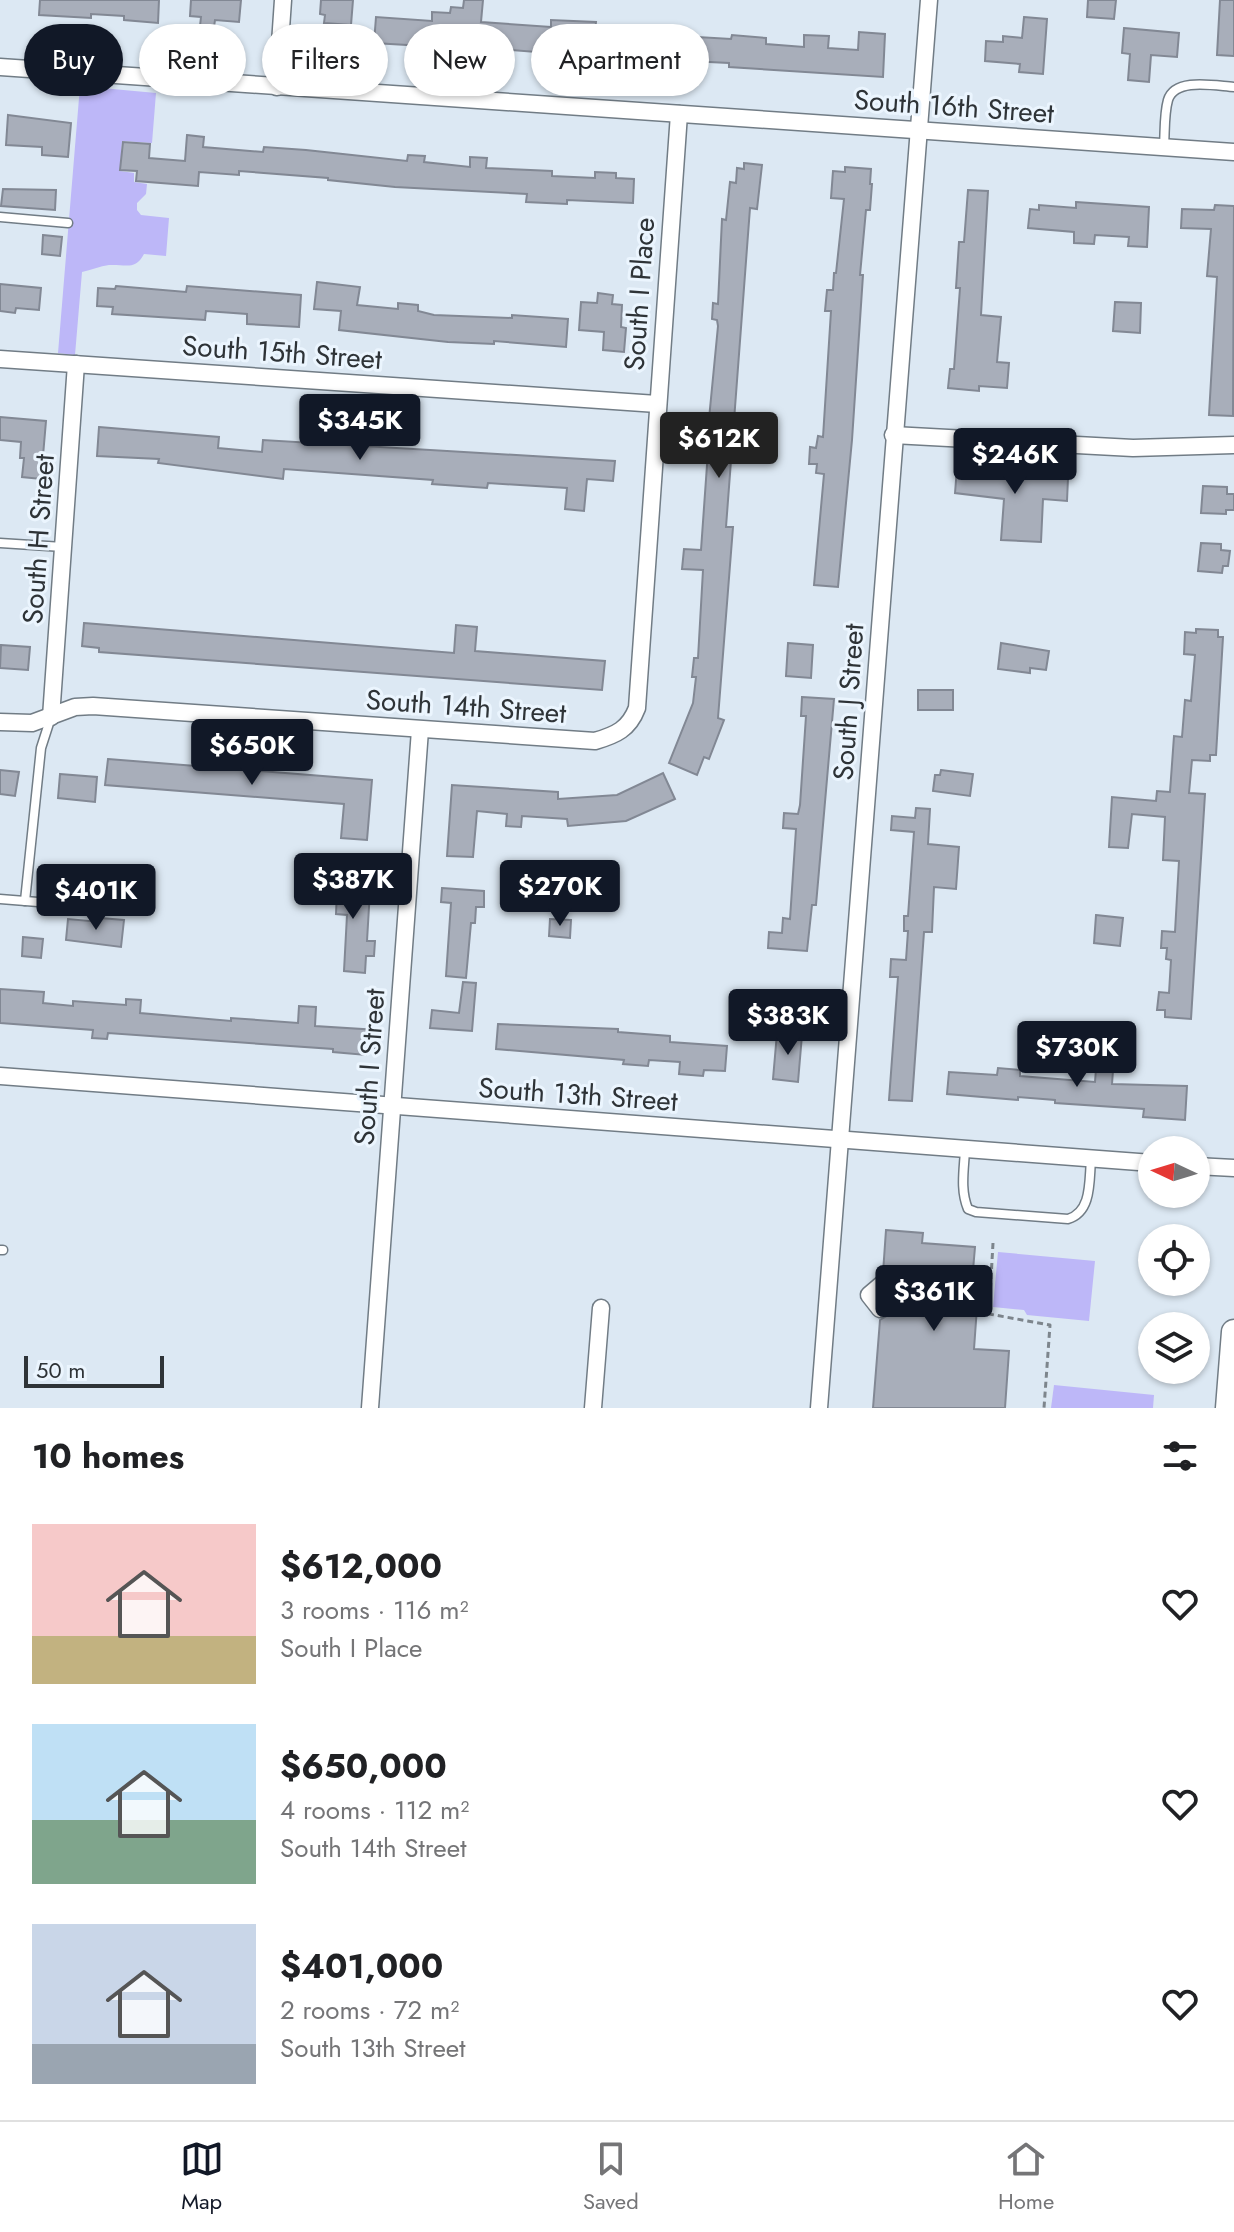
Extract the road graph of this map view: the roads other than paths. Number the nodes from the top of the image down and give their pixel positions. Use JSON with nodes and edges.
{"nodes":[{"id":1,"x":283,"y":0,"type":"edge"},
{"id":2,"x":929,"y":0,"type":"edge"},
{"id":3,"x":281,"y":24,"type":"edge"},
{"id":4,"x":0,"y":67,"type":"edge"},
{"id":5,"x":262,"y":86,"type":"edge"},
{"id":6,"x":1234,"y":87,"type":"edge"},
{"id":7,"x":388,"y":94,"type":"edge"},
{"id":8,"x":679,"y":114,"type":"junction"},
{"id":9,"x":917,"y":130,"type":"junction"},
{"id":10,"x":1164,"y":146,"type":"junction"},
{"id":11,"x":1234,"y":152,"type":"edge"},
{"id":12,"x":0,"y":217,"type":"edge"},
{"id":13,"x":68,"y":223,"type":"dead end"},
{"id":14,"x":0,"y":359,"type":"edge"},
{"id":15,"x":76,"y":364,"type":"junction"},
{"id":16,"x":657,"y":404,"type":"junction"},
{"id":17,"x":893,"y":435,"type":"junction"},
{"id":18,"x":1234,"y":445,"type":"edge"},
{"id":19,"x":0,"y":543,"type":"edge"},
{"id":20,"x":63,"y":547,"type":"junction"},
{"id":21,"x":51,"y":717,"type":"junction"},
{"id":22,"x":0,"y":722,"type":"edge"},
{"id":23,"x":420,"y":730,"type":"junction"},
{"id":24,"x":595,"y":741,"type":"joint"},
{"id":25,"x":0,"y":899,"type":"edge"},
{"id":26,"x":25,"y":901,"type":"junction"},
{"id":27,"x":126,"y":909,"type":"dead end"},
{"id":28,"x":0,"y":1076,"type":"edge"},
{"id":29,"x":392,"y":1106,"type":"junction"},
{"id":30,"x":842,"y":1139,"type":"junction"},
{"id":31,"x":965,"y":1150,"type":"junction"},
{"id":32,"x":1091,"y":1160,"type":"junction"},
{"id":33,"x":1138,"y":1162,"type":"edge"},
{"id":34,"x":1210,"y":1167,"type":"edge"},
{"id":35,"x":1234,"y":1168,"type":"edge"},
{"id":36,"x":601,"y":1308,"type":"dead end"},
{"id":37,"x":1234,"y":1332,"type":"edge"},
{"id":38,"x":370,"y":1408,"type":"edge"},
{"id":39,"x":593,"y":1408,"type":"edge"},
{"id":40,"x":819,"y":1408,"type":"edge"},
{"id":41,"x":1228,"y":1408,"type":"edge"}],
"edges":[{"from":1,"to":3,"type":"street"},
{"from":2,"to":9,"type":"street","name":"South J Street"},
{"from":4,"to":5,"type":"street","name":"South 16th Street"},
{"from":6,"to":10,"type":"lane"},
{"from":7,"to":8,"type":"street","name":"South 16th Street"},
{"from":8,"to":9,"type":"street","name":"South 16th Street"},
{"from":8,"to":16,"type":"street","name":"South I Place"},
{"from":9,"to":10,"type":"street","name":"South 16th Street"},
{"from":9,"to":17,"type":"street","name":"South J Street"},
{"from":10,"to":11,"type":"street","name":"South 16th Street"},
{"from":12,"to":13,"type":"lane"},
{"from":14,"to":15,"type":"street","name":"South 15th Street"},
{"from":15,"to":16,"type":"street","name":"South 15th Street"},
{"from":15,"to":20,"type":"street","name":"South H Street"},
{"from":16,"to":24,"type":"street","name":"South I Place"},
{"from":17,"to":18,"type":"street"},
{"from":17,"to":30,"type":"street","name":"South J Street"},
{"from":19,"to":20,"type":"lane"},
{"from":20,"to":21,"type":"street","name":"South H Street"},
{"from":21,"to":22,"type":"street","name":"South 14th Street"},
{"from":21,"to":23,"type":"street","name":"South 14th Street"},
{"from":21,"to":26,"type":"lane"},
{"from":23,"to":24,"type":"street","name":"South 14th Street"},
{"from":23,"to":29,"type":"street","name":"South I Street"},
{"from":25,"to":26,"type":"lane"},
{"from":26,"to":27,"type":"lane"},
{"from":28,"to":29,"type":"street","name":"South 13th Street"},
{"from":29,"to":30,"type":"street","name":"South 13th Street"},
{"from":29,"to":38,"type":"street","name":"South I Street"},
{"from":30,"to":31,"type":"street","name":"South 13th Street"},
{"from":30,"to":40,"type":"street","name":"South J Street"},
{"from":31,"to":32,"type":"street","name":"South 13th Street"},
{"from":31,"to":32,"type":"lane"},
{"from":32,"to":33,"type":"street","name":"South 13th Street"},
{"from":34,"to":35,"type":"street"},
{"from":36,"to":39,"type":"street"},
{"from":37,"to":41,"type":"street"}]}
